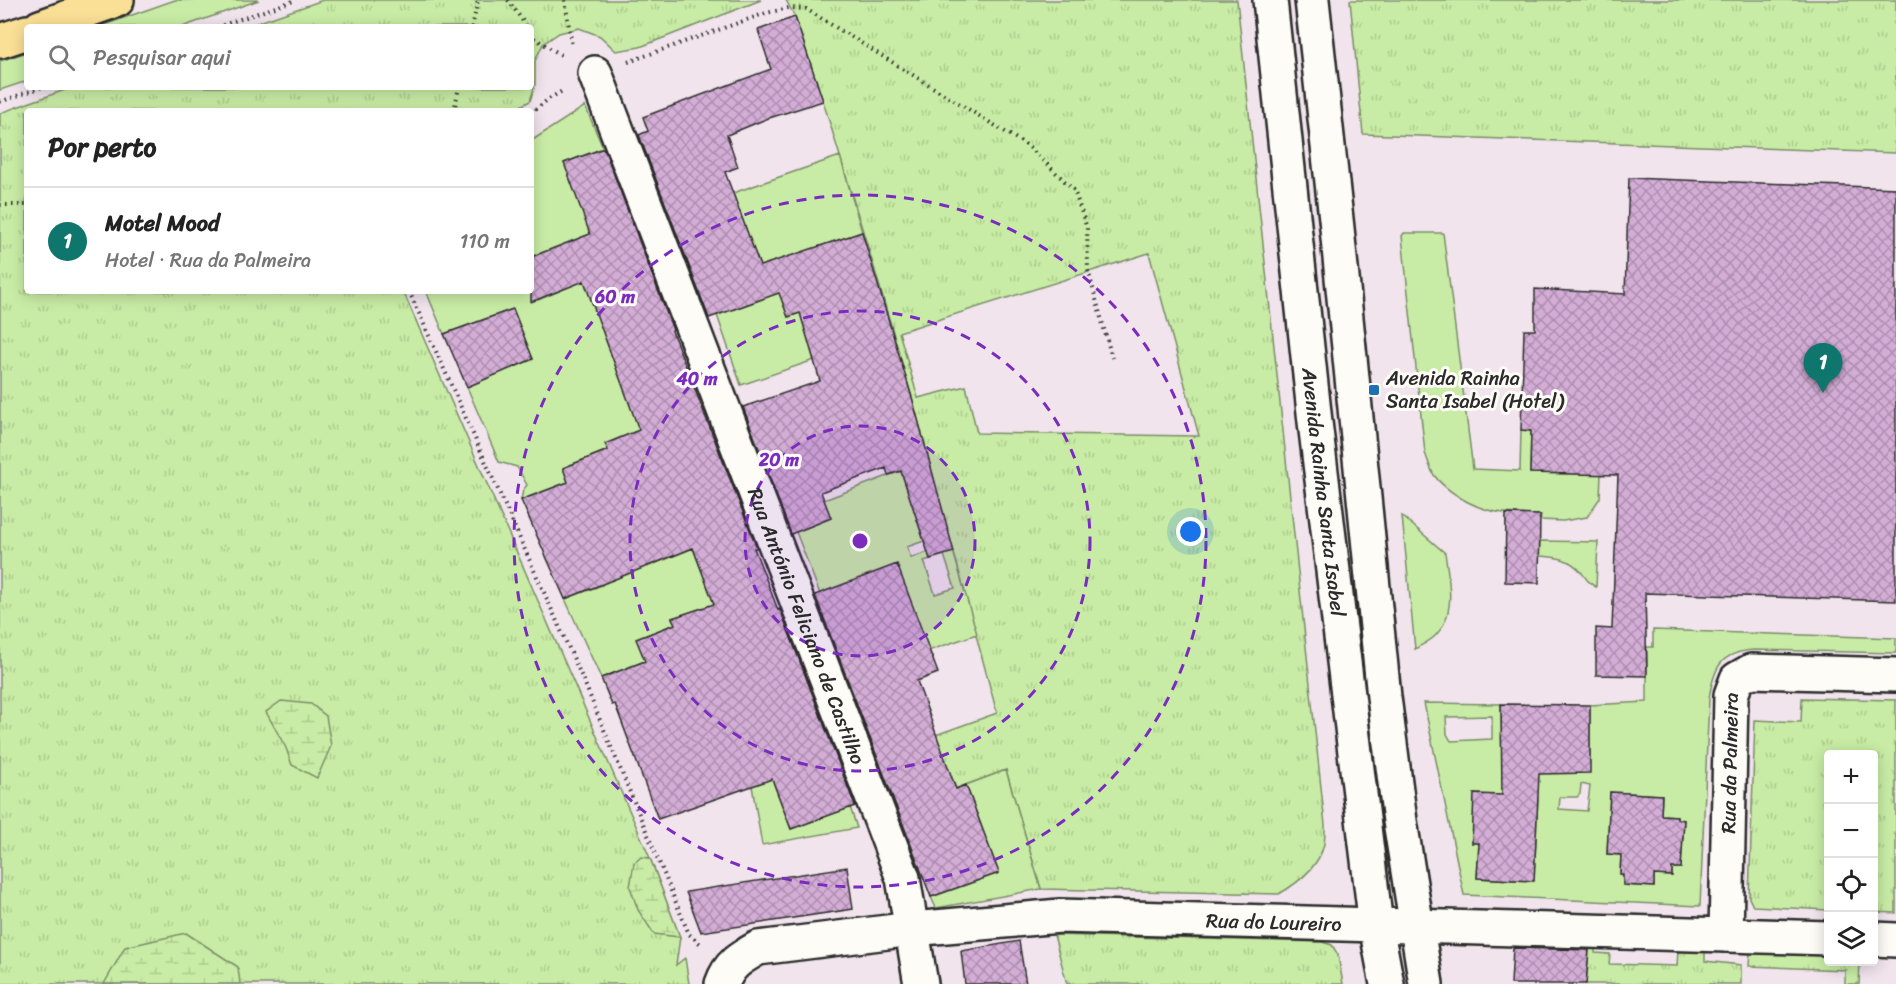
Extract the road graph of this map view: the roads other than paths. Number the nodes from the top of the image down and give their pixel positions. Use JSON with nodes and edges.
{"nodes":[{"id":1,"x":117,"y":0,"type":"edge"},
{"id":2,"x":1270,"y":0,"type":"edge"},
{"id":3,"x":1312,"y":0,"type":"edge"},
{"id":4,"x":49,"y":24,"type":"edge"},
{"id":5,"x":24,"y":33,"type":"edge"},
{"id":6,"x":0,"y":41,"type":"edge"},
{"id":7,"x":584,"y":63,"type":"road end"},
{"id":8,"x":1896,"y":675,"type":"edge"},
{"id":9,"x":1376,"y":926,"type":"junction"},
{"id":10,"x":1417,"y":927,"type":"junction"},
{"id":11,"x":912,"y":928,"type":"junction"},
{"id":12,"x":1726,"y":935,"type":"junction"},
{"id":13,"x":1824,"y":938,"type":"edge"},
{"id":14,"x":1878,"y":939,"type":"edge"},
{"id":15,"x":1896,"y":940,"type":"edge"},
{"id":16,"x":724,"y":977,"type":"edge"},
{"id":17,"x":921,"y":984,"type":"edge"},
{"id":18,"x":1386,"y":984,"type":"edge"},
{"id":19,"x":1426,"y":984,"type":"edge"}],
"edges":[{"from":1,"to":4,"type":"main road"},
{"from":2,"to":9,"type":"street","name":"Avenida Rainha Santa Isabel"},
{"from":3,"to":10,"type":"street","name":"Avenida Rainha Santa Isabel"},
{"from":5,"to":6,"type":"main road"},
{"from":7,"to":11,"type":"street","name":"Rua António Feliciano de Castilho"},
{"from":8,"to":12,"type":"street","name":"Rua da Palmeira"},
{"from":9,"to":10,"type":"street","name":"Rua do Loureiro"},
{"from":9,"to":11,"type":"street","name":"Rua do Loureiro"},
{"from":9,"to":18,"type":"street","name":"Avenida Rainha Santa Isabel"},
{"from":10,"to":12,"type":"street","name":"Rua do Loureiro"},
{"from":10,"to":19,"type":"street","name":"Avenida Rainha Santa Isabel"},
{"from":11,"to":16,"type":"street","name":"Rua do Loureiro"},
{"from":11,"to":17,"type":"street","name":"Rua António Feliciano de Castilho"},
{"from":12,"to":13,"type":"street","name":"Rua do Loureiro"},
{"from":14,"to":15,"type":"street"}]}
